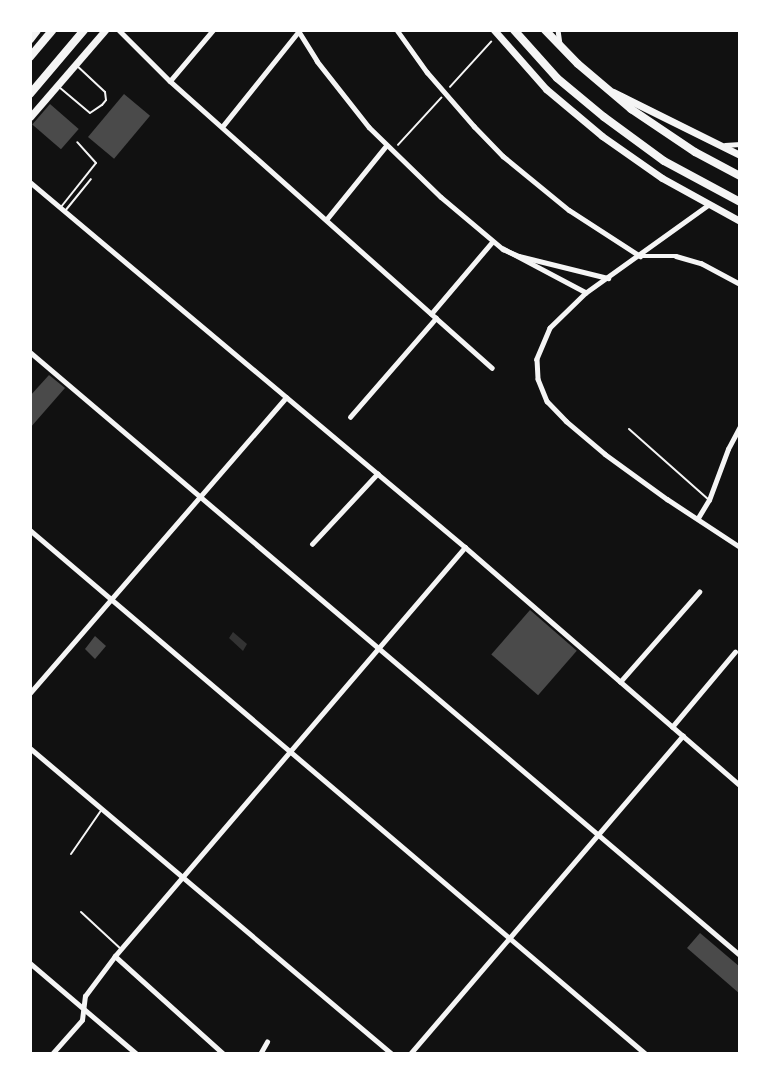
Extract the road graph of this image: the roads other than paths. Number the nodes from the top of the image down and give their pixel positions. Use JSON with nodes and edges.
{"nodes":[{"id":1,"x":38,"y":30,"type":"edge"},
{"id":2,"x":53,"y":30,"type":"edge"},
{"id":3,"x":84,"y":30,"type":"edge"},
{"id":4,"x":105,"y":30,"type":"edge"},
{"id":5,"x":119,"y":30,"type":"edge"},
{"id":6,"x":213,"y":30,"type":"edge"},
{"id":7,"x":397,"y":30,"type":"edge"},
{"id":8,"x":494,"y":30,"type":"edge"},
{"id":9,"x":514,"y":30,"type":"edge"},
{"id":10,"x":545,"y":30,"type":"edge"},
{"id":11,"x":558,"y":30,"type":"edge"},
{"id":12,"x":299,"y":31,"type":"edge"},
{"id":13,"x":30,"y":39,"type":"edge"},
{"id":14,"x":561,"y":46,"type":"junction"},
{"id":15,"x":30,"y":57,"type":"edge"},
{"id":16,"x":75,"y":64,"type":"junction"},
{"id":17,"x":170,"y":81,"type":"junction"},
{"id":18,"x":57,"y":85,"type":"junction"},
{"id":19,"x":605,"y":88,"type":"junction"},
{"id":20,"x":30,"y":94,"type":"edge"},
{"id":21,"x":30,"y":117,"type":"edge"},
{"id":22,"x":222,"y":127,"type":"junction"},
{"id":23,"x":77,"y":142,"type":"dead end"},
{"id":24,"x":740,"y":144,"type":"edge"},
{"id":25,"x":719,"y":145,"type":"junction"},
{"id":26,"x":386,"y":146,"type":"junction"},
{"id":27,"x":740,"y":155,"type":"edge"},
{"id":28,"x":740,"y":176,"type":"edge"},
{"id":29,"x":91,"y":179,"type":"dead end"},
{"id":30,"x":30,"y":182,"type":"edge"},
{"id":31,"x":740,"y":202,"type":"edge"},
{"id":32,"x":709,"y":205,"type":"junction"},
{"id":33,"x":63,"y":209,"type":"junction"},
{"id":34,"x":326,"y":220,"type":"junction"},
{"id":35,"x":740,"y":220,"type":"edge"},
{"id":36,"x":492,"y":242,"type":"junction"},
{"id":37,"x":502,"y":249,"type":"junction"},
{"id":38,"x":640,"y":256,"type":"junction"},
{"id":39,"x":608,"y":278,"type":"junction"},
{"id":40,"x":740,"y":284,"type":"edge"},
{"id":41,"x":586,"y":293,"type":"junction"},
{"id":42,"x":433,"y":316,"type":"junction"},
{"id":43,"x":30,"y":352,"type":"edge"},
{"id":44,"x":492,"y":368,"type":"dead end"},
{"id":45,"x":286,"y":397,"type":"junction"},
{"id":46,"x":350,"y":417,"type":"dead end"},
{"id":47,"x":740,"y":426,"type":"edge"},
{"id":48,"x":629,"y":429,"type":"dead end"},
{"id":49,"x":377,"y":474,"type":"junction"},
{"id":50,"x":201,"y":496,"type":"junction"},
{"id":51,"x":710,"y":500,"type":"junction"},
{"id":52,"x":698,"y":519,"type":"junction"},
{"id":53,"x":30,"y":530,"type":"edge"},
{"id":54,"x":312,"y":544,"type":"dead end"},
{"id":55,"x":465,"y":547,"type":"junction"},
{"id":56,"x":740,"y":547,"type":"edge"},
{"id":57,"x":699,"y":592,"type":"dead end"},
{"id":58,"x":112,"y":599,"type":"junction"},
{"id":59,"x":379,"y":648,"type":"junction"},
{"id":60,"x":735,"y":652,"type":"dead end"},
{"id":61,"x":620,"y":682,"type":"junction"},
{"id":62,"x":30,"y":693,"type":"edge"},
{"id":63,"x":672,"y":727,"type":"junction"},
{"id":64,"x":683,"y":736,"type":"junction"},
{"id":65,"x":30,"y":748,"type":"edge"},
{"id":66,"x":290,"y":751,"type":"junction"},
{"id":67,"x":740,"y":785,"type":"edge"},
{"id":68,"x":102,"y":809,"type":"junction"},
{"id":69,"x":598,"y":835,"type":"junction"},
{"id":70,"x":71,"y":854,"type":"dead end"},
{"id":71,"x":182,"y":877,"type":"junction"},
{"id":72,"x":81,"y":912,"type":"dead end"},
{"id":73,"x":510,"y":938,"type":"junction"},
{"id":74,"x":121,"y":949,"type":"junction"},
{"id":75,"x":740,"y":955,"type":"edge"},
{"id":76,"x":115,"y":956,"type":"junction"},
{"id":77,"x":30,"y":963,"type":"edge"},
{"id":78,"x":84,"y":1008,"type":"junction"},
{"id":79,"x":267,"y":1042,"type":"dead end"},
{"id":80,"x":52,"y":1054,"type":"edge"},
{"id":81,"x":137,"y":1054,"type":"edge"},
{"id":82,"x":224,"y":1054,"type":"edge"},
{"id":83,"x":260,"y":1054,"type":"edge"},
{"id":84,"x":392,"y":1054,"type":"edge"},
{"id":85,"x":410,"y":1054,"type":"edge"},
{"id":86,"x":646,"y":1054,"type":"edge"}],
"edges":[{"from":1,"to":13,"type":"main road"},
{"from":2,"to":15,"type":"main road"},
{"from":3,"to":20,"type":"main road"},
{"from":4,"to":16,"type":"main road"},
{"from":5,"to":17,"type":"street"},
{"from":6,"to":17,"type":"street"},
{"from":7,"to":38,"type":"street"},
{"from":8,"to":32,"type":"main road"},
{"from":9,"to":31,"type":"main road"},
{"from":10,"to":14,"type":"main road"},
{"from":11,"to":14,"type":"street"},
{"from":12,"to":22,"type":"street"},
{"from":12,"to":26,"type":"street"},
{"from":14,"to":19,"type":"main road"},
{"from":16,"to":18,"type":"main road"},
{"from":16,"to":18,"type":"lane"},
{"from":17,"to":22,"type":"street"},
{"from":18,"to":21,"type":"main road"},
{"from":19,"to":25,"type":"main road"},
{"from":19,"to":28,"type":"main road"},
{"from":22,"to":34,"type":"street"},
{"from":23,"to":33,"type":"lane"},
{"from":24,"to":25,"type":"street"},
{"from":25,"to":27,"type":"main road"},
{"from":26,"to":34,"type":"street"},
{"from":26,"to":36,"type":"street"},
{"from":29,"to":33,"type":"lane"},
{"from":30,"to":33,"type":"street"},
{"from":32,"to":35,"type":"main road"},
{"from":32,"to":38,"type":"street"},
{"from":33,"to":45,"type":"street"},
{"from":34,"to":42,"type":"street"},
{"from":36,"to":37,"type":"street"},
{"from":36,"to":42,"type":"street"},
{"from":37,"to":39,"type":"street"},
{"from":37,"to":41,"type":"street"},
{"from":38,"to":39,"type":"street"},
{"from":38,"to":40,"type":"street"},
{"from":39,"to":41,"type":"street"},
{"from":41,"to":52,"type":"street"},
{"from":42,"to":44,"type":"street"},
{"from":42,"to":46,"type":"street"},
{"from":43,"to":50,"type":"street"},
{"from":45,"to":49,"type":"street"},
{"from":45,"to":50,"type":"street"},
{"from":47,"to":51,"type":"street"},
{"from":48,"to":51,"type":"lane"},
{"from":49,"to":54,"type":"street"},
{"from":49,"to":55,"type":"street"},
{"from":50,"to":58,"type":"street"},
{"from":50,"to":59,"type":"street"},
{"from":51,"to":52,"type":"street"},
{"from":52,"to":56,"type":"street"},
{"from":53,"to":58,"type":"street"},
{"from":55,"to":59,"type":"street"},
{"from":55,"to":61,"type":"street"},
{"from":57,"to":61,"type":"street"},
{"from":58,"to":62,"type":"street"},
{"from":58,"to":66,"type":"street"},
{"from":59,"to":66,"type":"street"},
{"from":59,"to":69,"type":"street"},
{"from":60,"to":63,"type":"street"},
{"from":61,"to":63,"type":"street"},
{"from":63,"to":64,"type":"street"},
{"from":64,"to":67,"type":"street"},
{"from":64,"to":69,"type":"street"},
{"from":65,"to":68,"type":"street"},
{"from":66,"to":71,"type":"street"},
{"from":66,"to":73,"type":"street"},
{"from":68,"to":70,"type":"lane"},
{"from":68,"to":71,"type":"street"},
{"from":69,"to":73,"type":"street"},
{"from":69,"to":75,"type":"street"},
{"from":71,"to":74,"type":"street"},
{"from":71,"to":84,"type":"street"},
{"from":72,"to":74,"type":"lane"},
{"from":73,"to":85,"type":"street"},
{"from":73,"to":86,"type":"street"},
{"from":74,"to":76,"type":"street"},
{"from":76,"to":78,"type":"street"},
{"from":76,"to":82,"type":"street"},
{"from":77,"to":78,"type":"street"},
{"from":78,"to":80,"type":"street"},
{"from":78,"to":81,"type":"street"},
{"from":79,"to":83,"type":"street"}]}
